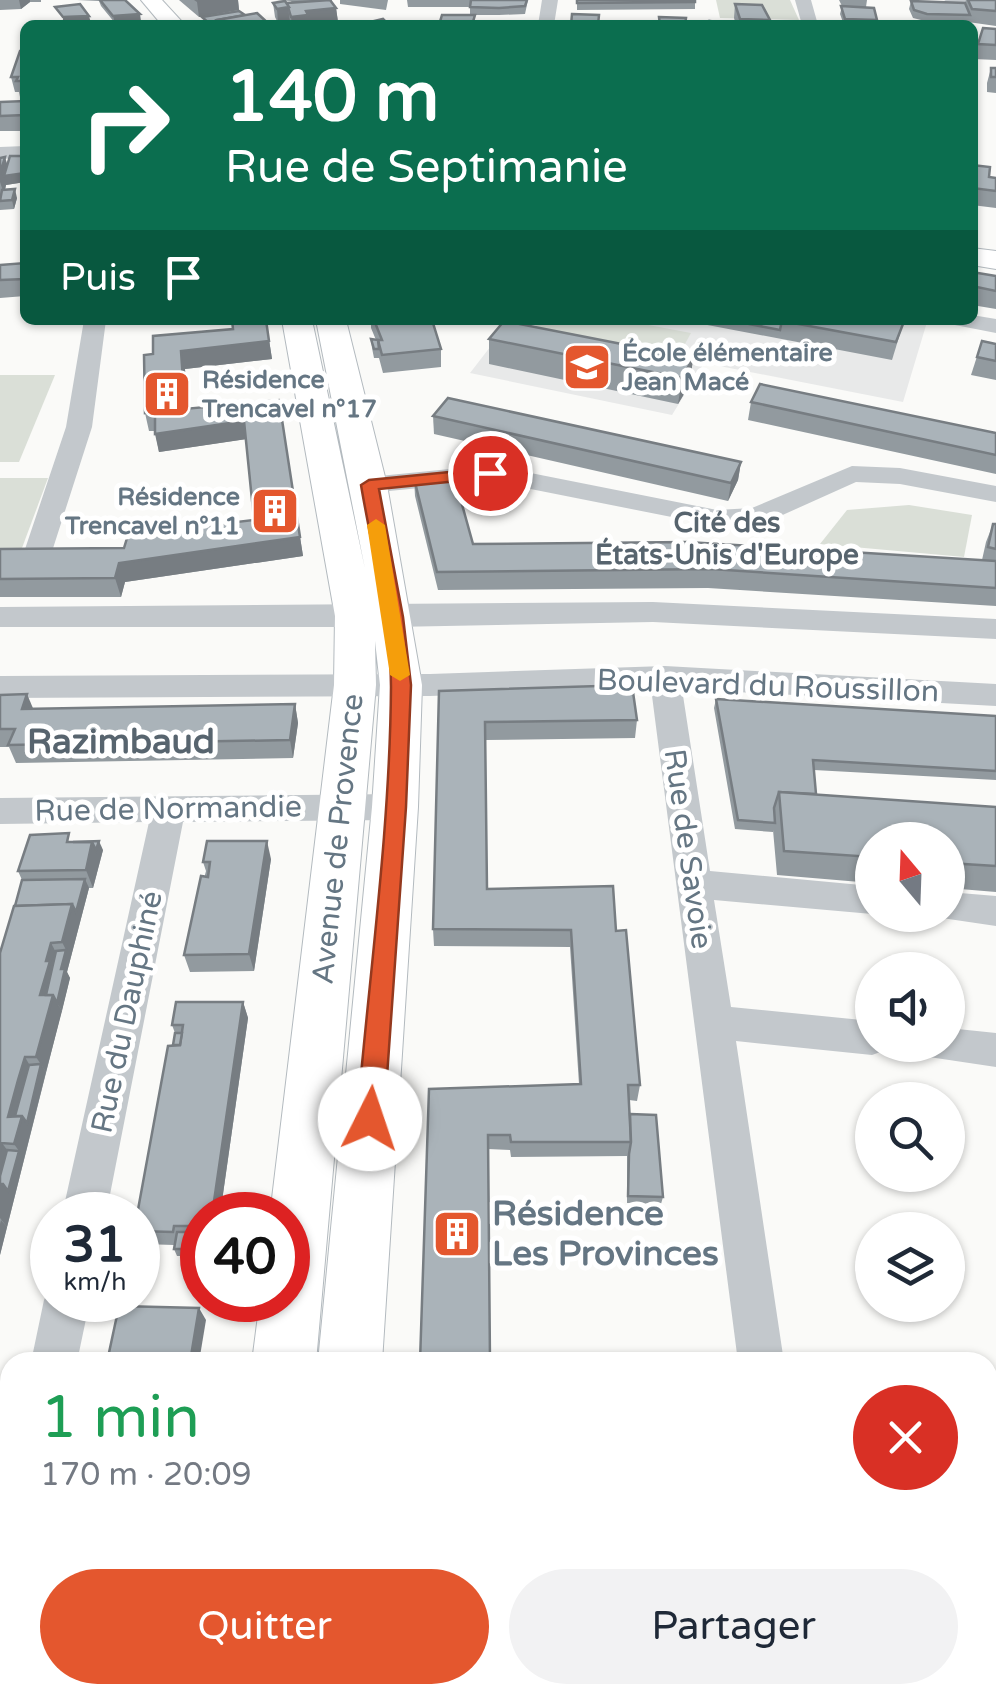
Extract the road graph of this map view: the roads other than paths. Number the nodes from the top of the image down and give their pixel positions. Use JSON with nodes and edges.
{"nodes":[{"id":1,"x":150,"y":0,"type":"edge"},
{"id":2,"x":952,"y":0,"type":"edge"},
{"id":3,"x":996,"y":3,"type":"edge"},
{"id":4,"x":169,"y":20,"type":"edge"},
{"id":5,"x":94,"y":325,"type":"edge"},
{"id":6,"x":298,"y":325,"type":"edge"},
{"id":7,"x":332,"y":325,"type":"edge"},
{"id":8,"x":369,"y":485,"type":"junction"},
{"id":9,"x":996,"y":494,"type":"edge"},
{"id":10,"x":33,"y":567,"type":"edge"},
{"id":11,"x":14,"y":610,"type":"edge"},
{"id":12,"x":374,"y":616,"type":"junction"},
{"id":13,"x":996,"y":629,"type":"edge"},
{"id":14,"x":666,"y":677,"type":"junction"},
{"id":15,"x":378,"y":685,"type":"junction"},
{"id":16,"x":0,"y":687,"type":"edge"},
{"id":17,"x":996,"y":695,"type":"edge"},
{"id":18,"x":342,"y":806,"type":"junction"},
{"id":19,"x":395,"y":807,"type":"junction"},
{"id":20,"x":169,"y":809,"type":"junction"},
{"id":21,"x":0,"y":811,"type":"edge"},
{"id":22,"x":692,"y":884,"type":"junction"},
{"id":23,"x":855,"y":898,"type":"edge"},
{"id":24,"x":965,"y":909,"type":"edge"},
{"id":25,"x":996,"y":912,"type":"edge"},
{"id":26,"x":712,"y":1022,"type":"junction"},
{"id":27,"x":855,"y":1036,"type":"edge"},
{"id":28,"x":965,"y":1047,"type":"edge"},
{"id":29,"x":996,"y":1050,"type":"edge"},
{"id":30,"x":89,"y":1192,"type":"edge"},
{"id":31,"x":62,"y":1322,"type":"edge"},
{"id":32,"x":56,"y":1352,"type":"edge"},
{"id":33,"x":285,"y":1352,"type":"edge"},
{"id":34,"x":351,"y":1352,"type":"edge"},
{"id":35,"x":760,"y":1352,"type":"edge"}],
"edges":[{"from":1,"to":4,"type":"street"},
{"from":2,"to":3,"type":"street"},
{"from":5,"to":10,"type":"street"},
{"from":6,"to":12,"type":"street","name":"Avenue de Provence"},
{"from":7,"to":8,"type":"street","name":"Avenue de Provence"},
{"from":8,"to":9,"type":"street"},
{"from":8,"to":12,"type":"street","name":"Avenue de Provence"},
{"from":11,"to":12,"type":"street"},
{"from":12,"to":13,"type":"street"},
{"from":12,"to":15,"type":"street","name":"Avenue de Provence"},
{"from":14,"to":15,"type":"street","name":"Boulevard du Roussillon"},
{"from":14,"to":17,"type":"street","name":"Boulevard du Roussillon"},
{"from":14,"to":22,"type":"street","name":"Rue de Savoie"},
{"from":15,"to":16,"type":"street","name":"Boulevard du Roussillon"},
{"from":15,"to":18,"type":"street","name":"Avenue de Provence"},
{"from":15,"to":19,"type":"street","name":"Avenue de Provence"},
{"from":18,"to":19,"type":"street","name":"Rue de Normandie"},
{"from":18,"to":20,"type":"street","name":"Rue de Normandie"},
{"from":18,"to":33,"type":"street","name":"Avenue de Provence"},
{"from":19,"to":34,"type":"street","name":"Avenue de Provence"},
{"from":20,"to":21,"type":"street","name":"Rue de Normandie"},
{"from":20,"to":30,"type":"street","name":"Rue du Dauphiné"},
{"from":22,"to":23,"type":"street"},
{"from":22,"to":26,"type":"street","name":"Rue de Savoie"},
{"from":24,"to":25,"type":"street"},
{"from":26,"to":27,"type":"street"},
{"from":26,"to":35,"type":"street","name":"Rue de Savoie"},
{"from":28,"to":29,"type":"street"},
{"from":31,"to":32,"type":"street"}]}
